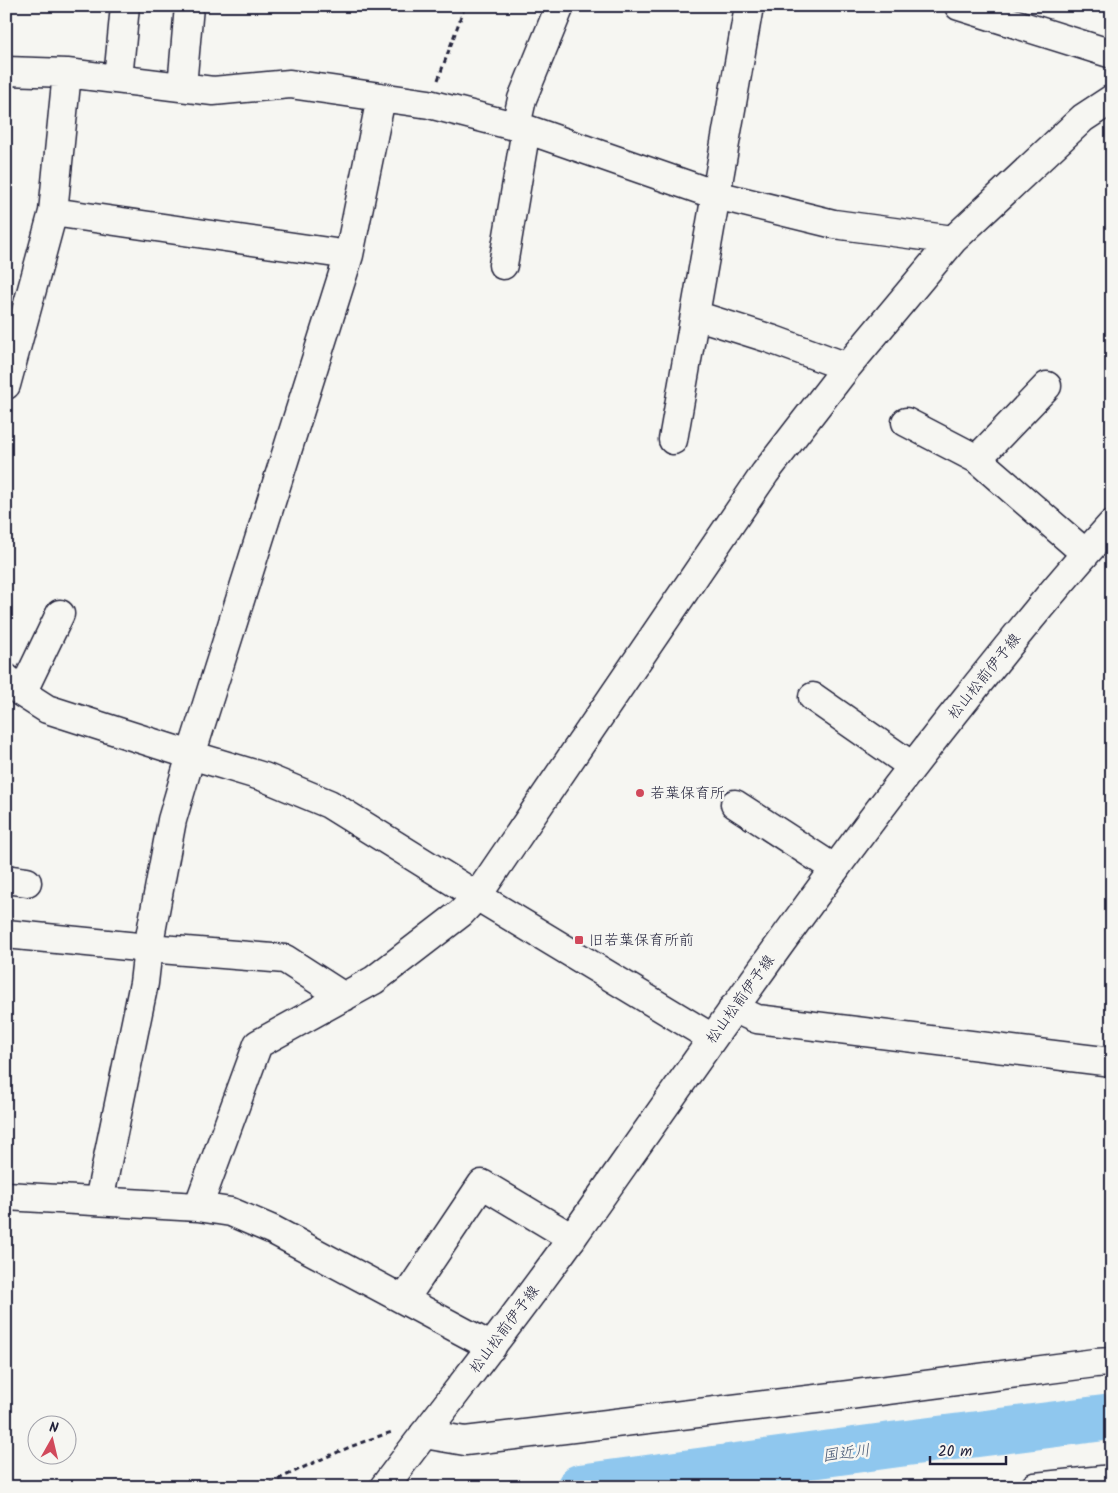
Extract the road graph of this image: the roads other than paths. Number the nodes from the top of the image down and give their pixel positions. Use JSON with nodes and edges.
{"nodes":[{"id":1,"x":125,"y":6,"type":"edge"},
{"id":2,"x":189,"y":6,"type":"edge"},
{"id":3,"x":560,"y":6,"type":"edge"},
{"id":4,"x":749,"y":6,"type":"edge"},
{"id":5,"x":959,"y":6,"type":"edge"},
{"id":6,"x":1112,"y":54,"type":"edge"},
{"id":7,"x":6,"y":71,"type":"edge"},
{"id":8,"x":67,"y":73,"type":"junction"},
{"id":9,"x":118,"y":79,"type":"junction"},
{"id":10,"x":182,"y":87,"type":"junction"},
{"id":11,"x":381,"y":98,"type":"junction"},
{"id":12,"x":1112,"y":99,"type":"edge"},
{"id":13,"x":521,"y":128,"type":"junction"},
{"id":14,"x":716,"y":195,"type":"junction"},
{"id":15,"x":53,"y":212,"type":"junction"},
{"id":16,"x":953,"y":240,"type":"junction"},
{"id":17,"x":349,"y":255,"type":"junction"},
{"id":18,"x":503,"y":265,"type":"dead end"},
{"id":19,"x":695,"y":315,"type":"junction"},
{"id":20,"x":847,"y":367,"type":"junction"},
{"id":21,"x":6,"y":385,"type":"edge"},
{"id":22,"x":1046,"y":386,"type":"dead end"},
{"id":23,"x":906,"y":422,"type":"dead end"},
{"id":24,"x":673,"y":440,"type":"dead end"},
{"id":25,"x":977,"y":459,"type":"junction"},
{"id":26,"x":1112,"y":524,"type":"edge"},
{"id":27,"x":1085,"y":553,"type":"junction"},
{"id":28,"x":60,"y":614,"type":"dead end"},
{"id":29,"x":14,"y":686,"type":"edge"},
{"id":30,"x":812,"y":697,"type":"dead end"},
{"id":31,"x":191,"y":755,"type":"junction"},
{"id":32,"x":912,"y":766,"type":"junction"},
{"id":33,"x":735,"y":804,"type":"dead end"},
{"id":34,"x":835,"y":869,"type":"junction"},
{"id":35,"x":477,"y":896,"type":"junction"},
{"id":36,"x":6,"y":934,"type":"edge"},
{"id":37,"x":148,"y":948,"type":"junction"},
{"id":38,"x":344,"y":997,"type":"junction"},
{"id":39,"x":733,"y":1008,"type":"junction"},
{"id":40,"x":712,"y":1038,"type":"junction"},
{"id":41,"x":1112,"y":1062,"type":"edge"},
{"id":42,"x":6,"y":1196,"type":"edge"},
{"id":43,"x":99,"y":1201,"type":"junction"},
{"id":44,"x":198,"y":1207,"type":"junction"},
{"id":45,"x":572,"y":1238,"type":"junction"},
{"id":46,"x":404,"y":1300,"type":"junction"},
{"id":47,"x":492,"y":1347,"type":"junction"},
{"id":48,"x":1112,"y":1362,"type":"edge"},
{"id":49,"x":424,"y":1434,"type":"junction"},
{"id":50,"x":1112,"y":1479,"type":"edge"},
{"id":51,"x":384,"y":1487,"type":"edge"},
{"id":52,"x":1035,"y":1487,"type":"edge"}],
"edges":[{"from":1,"to":9,"type":"street"},
{"from":2,"to":10,"type":"street"},
{"from":3,"to":13,"type":"street"},
{"from":4,"to":14,"type":"street"},
{"from":5,"to":6,"type":"street"},
{"from":7,"to":8,"type":"street"},
{"from":8,"to":9,"type":"street"},
{"from":8,"to":15,"type":"street"},
{"from":9,"to":10,"type":"street"},
{"from":10,"to":11,"type":"street"},
{"from":11,"to":13,"type":"street"},
{"from":11,"to":17,"type":"street"},
{"from":12,"to":16,"type":"street"},
{"from":13,"to":14,"type":"street"},
{"from":13,"to":18,"type":"street"},
{"from":14,"to":16,"type":"street"},
{"from":14,"to":19,"type":"street"},
{"from":15,"to":17,"type":"street"},
{"from":15,"to":21,"type":"street"},
{"from":16,"to":20,"type":"street"},
{"from":17,"to":31,"type":"street"},
{"from":19,"to":20,"type":"street"},
{"from":19,"to":24,"type":"street"},
{"from":20,"to":35,"type":"street"},
{"from":22,"to":25,"type":"street"},
{"from":23,"to":25,"type":"street"},
{"from":25,"to":27,"type":"street"},
{"from":26,"to":27,"type":"street","name":"松山松前伊予線"},
{"from":27,"to":32,"type":"street","name":"松山松前伊予線"},
{"from":28,"to":29,"type":"street"},
{"from":29,"to":31,"type":"street"},
{"from":30,"to":32,"type":"street"},
{"from":31,"to":35,"type":"street"},
{"from":31,"to":37,"type":"street"},
{"from":32,"to":34,"type":"street","name":"松山松前伊予線"},
{"from":33,"to":34,"type":"street"},
{"from":34,"to":39,"type":"street","name":"松山松前伊予線"},
{"from":35,"to":38,"type":"street"},
{"from":35,"to":40,"type":"street"},
{"from":36,"to":37,"type":"street"},
{"from":37,"to":38,"type":"street"},
{"from":37,"to":43,"type":"street"},
{"from":38,"to":44,"type":"street"},
{"from":39,"to":40,"type":"street","name":"松山松前伊予線"},
{"from":39,"to":41,"type":"street"},
{"from":40,"to":45,"type":"street","name":"松山松前伊予線"},
{"from":42,"to":43,"type":"street"},
{"from":43,"to":44,"type":"street"},
{"from":44,"to":46,"type":"street"},
{"from":45,"to":46,"type":"street"},
{"from":45,"to":47,"type":"street","name":"松山松前伊予線"},
{"from":46,"to":47,"type":"street"},
{"from":47,"to":49,"type":"street","name":"松山松前伊予線"},
{"from":48,"to":49,"type":"street"},
{"from":49,"to":51,"type":"street","name":"松山松前伊予線"},
{"from":50,"to":52,"type":"street"}]}
